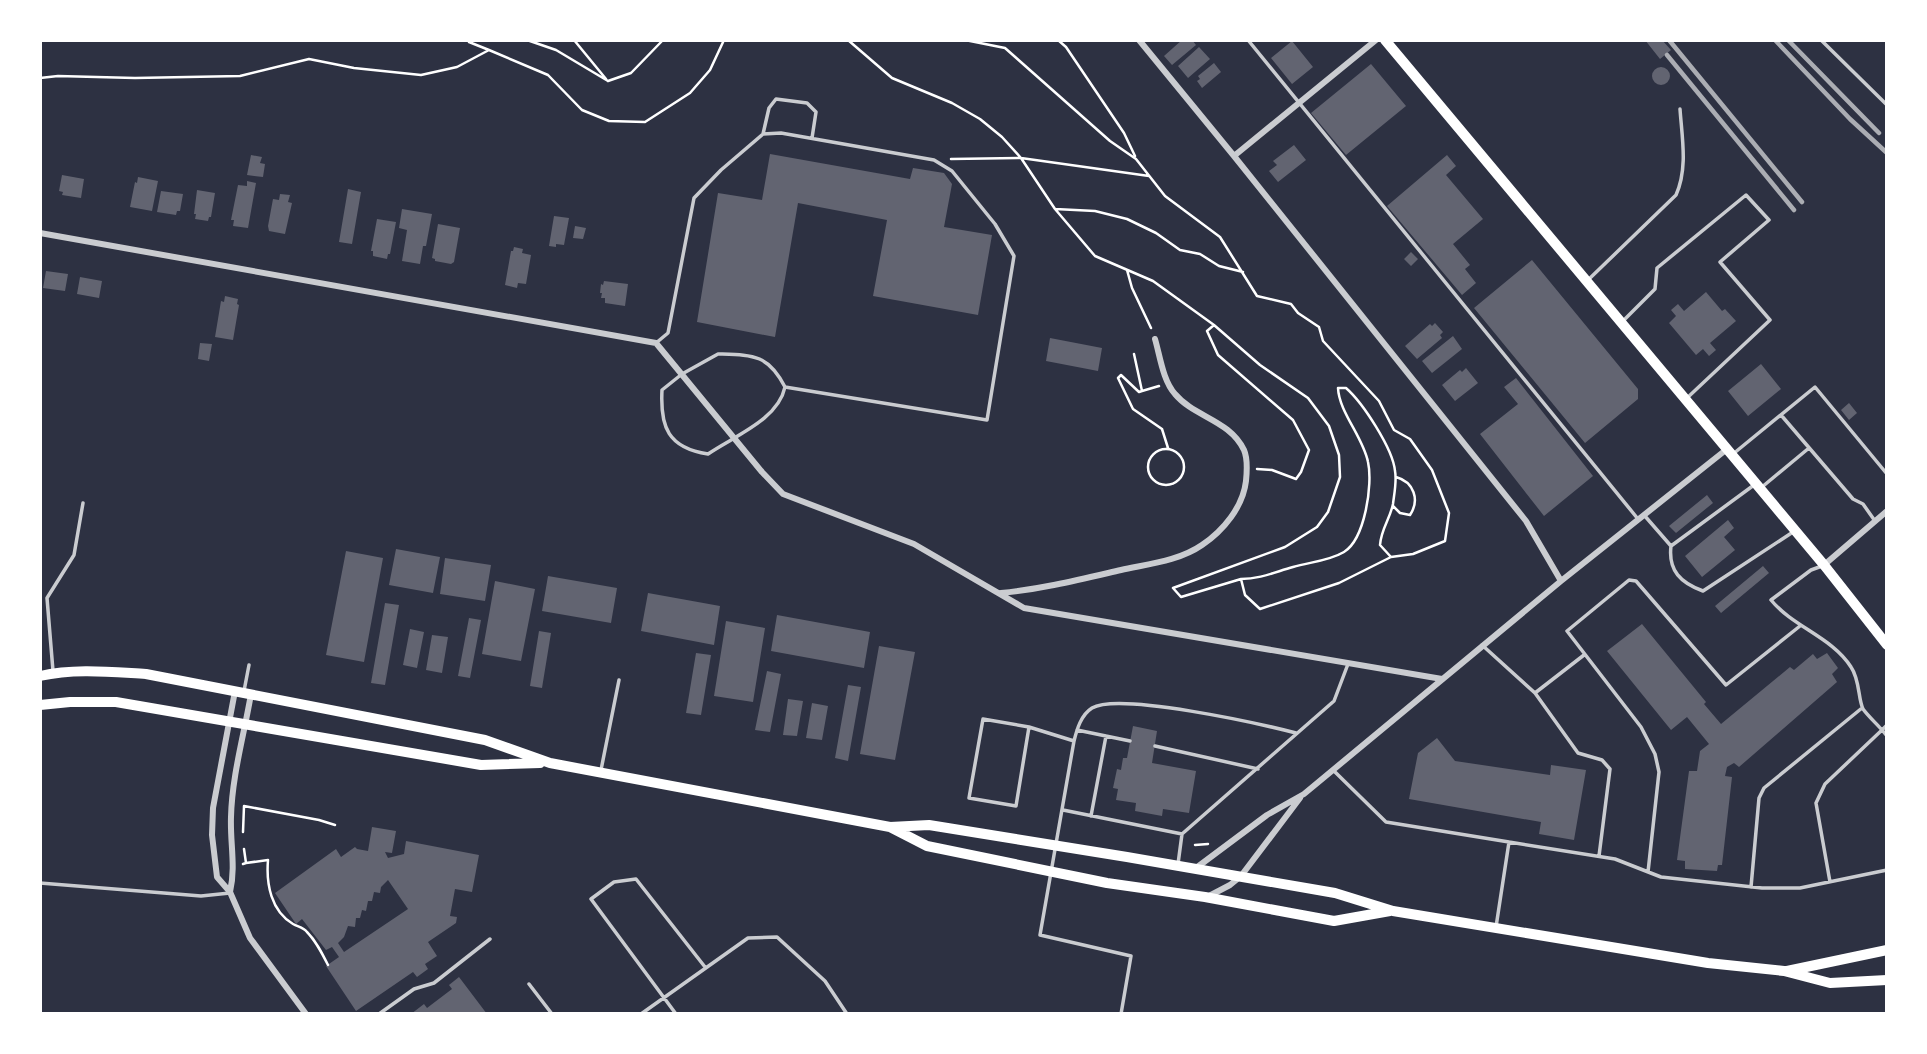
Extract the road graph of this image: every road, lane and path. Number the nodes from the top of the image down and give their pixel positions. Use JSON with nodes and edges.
{"nodes":[{"id":1,"x":471,"y":40,"type":"edge"},
{"id":2,"x":527,"y":40,"type":"edge"},
{"id":3,"x":574,"y":40,"type":"edge"},
{"id":4,"x":663,"y":40,"type":"edge"},
{"id":5,"x":724,"y":40,"type":"edge"},
{"id":6,"x":848,"y":40,"type":"edge"},
{"id":7,"x":965,"y":40,"type":"edge"},
{"id":8,"x":1058,"y":40,"type":"edge"},
{"id":9,"x":1139,"y":40,"type":"edge"},
{"id":10,"x":1248,"y":40,"type":"edge"},
{"id":11,"x":1376,"y":40,"type":"edge"},
{"id":12,"x":1385,"y":40,"type":"edge"},
{"id":13,"x":1821,"y":40,"type":"edge"},
{"id":14,"x":489,"y":50,"type":"junction"},
{"id":15,"x":40,"y":78,"type":"edge"},
{"id":16,"x":608,"y":81,"type":"junction"},
{"id":17,"x":1300,"y":103,"type":"junction"},
{"id":18,"x":1887,"y":105,"type":"edge"},
{"id":19,"x":1680,"y":109,"type":"dead end"},
{"id":20,"x":763,"y":134,"type":"junction"},
{"id":21,"x":812,"y":138,"type":"junction"},
{"id":22,"x":1234,"y":156,"type":"junction"},
{"id":23,"x":1021,"y":158,"type":"junction"},
{"id":24,"x":1136,"y":159,"type":"junction"},
{"id":25,"x":934,"y":160,"type":"junction"},
{"id":26,"x":1149,"y":176,"type":"junction"},
{"id":27,"x":1055,"y":209,"type":"junction"},
{"id":28,"x":40,"y":233,"type":"edge"},
{"id":29,"x":1127,"y":270,"type":"junction"},
{"id":30,"x":1243,"y":272,"type":"junction"},
{"id":31,"x":1586,"y":281,"type":"junction"},
{"id":32,"x":1621,"y":323,"type":"junction"},
{"id":33,"x":1214,"y":325,"type":"junction"},
{"id":34,"x":1155,"y":339,"type":"joint"},
{"id":35,"x":656,"y":343,"type":"junction"},
{"id":36,"x":1134,"y":355,"type":"dead end"},
{"id":37,"x":682,"y":374,"type":"junction"},
{"id":38,"x":1168,"y":383,"type":"junction"},
{"id":39,"x":785,"y":387,"type":"junction"},
{"id":40,"x":1142,"y":391,"type":"junction"},
{"id":41,"x":1685,"y":399,"type":"junction"},
{"id":42,"x":1781,"y":415,"type":"junction"},
{"id":43,"x":733,"y":437,"type":"junction"},
{"id":44,"x":1168,"y":448,"type":"junction"},
{"id":45,"x":1809,"y":448,"type":"junction"},
{"id":46,"x":1729,"y":452,"type":"junction"},
{"id":47,"x":1248,"y":468,"type":"junction"},
{"id":48,"x":1887,"y":474,"type":"edge"},
{"id":49,"x":1395,"y":477,"type":"junction"},
{"id":50,"x":1758,"y":486,"type":"junction"},
{"id":51,"x":83,"y":503,"type":"dead end"},
{"id":52,"x":1393,"y":506,"type":"junction"},
{"id":53,"x":1887,"y":511,"type":"edge"},
{"id":54,"x":1641,"y":517,"type":"junction"},
{"id":55,"x":1875,"y":521,"type":"junction"},
{"id":56,"x":1795,"y":530,"type":"junction"},
{"id":57,"x":1671,"y":546,"type":"junction"},
{"id":58,"x":1391,"y":557,"type":"junction"},
{"id":59,"x":1824,"y":565,"type":"junction"},
{"id":60,"x":1241,"y":579,"type":"junction"},
{"id":61,"x":1561,"y":581,"type":"junction"},
{"id":62,"x":999,"y":593,"type":"junction"},
{"id":63,"x":1800,"y":626,"type":"junction"},
{"id":64,"x":1482,"y":645,"type":"junction"},
{"id":65,"x":1887,"y":645,"type":"edge"},
{"id":66,"x":1584,"y":655,"type":"junction"},
{"id":67,"x":1348,"y":663,"type":"junction"},
{"id":68,"x":249,"y":665,"type":"dead end"},
{"id":69,"x":54,"y":673,"type":"junction"},
{"id":70,"x":40,"y":676,"type":"edge"},
{"id":71,"x":1442,"y":679,"type":"junction"},
{"id":72,"x":619,"y":680,"type":"dead end"},
{"id":73,"x":243,"y":693,"type":"junction"},
{"id":74,"x":1535,"y":693,"type":"junction"},
{"id":75,"x":40,"y":705,"type":"edge"},
{"id":76,"x":1862,"y":708,"type":"junction"},
{"id":77,"x":230,"y":723,"type":"junction"},
{"id":78,"x":1887,"y":725,"type":"edge"},
{"id":79,"x":245,"y":726,"type":"junction"},
{"id":80,"x":1029,"y":727,"type":"junction"},
{"id":81,"x":1077,"y":729,"type":"junction"},
{"id":82,"x":1882,"y":730,"type":"junction"},
{"id":83,"x":1296,"y":733,"type":"junction"},
{"id":84,"x":1106,"y":736,"type":"junction"},
{"id":85,"x":1887,"y":736,"type":"edge"},
{"id":86,"x":1074,"y":741,"type":"junction"},
{"id":87,"x":1130,"y":741,"type":"dead end"},
{"id":88,"x":1155,"y":746,"type":"dead end"},
{"id":89,"x":550,"y":763,"type":"junction"},
{"id":90,"x":1258,"y":769,"type":"junction"},
{"id":91,"x":1333,"y":769,"type":"junction"},
{"id":92,"x":600,"y":772,"type":"junction"},
{"id":93,"x":1304,"y":794,"type":"junction"},
{"id":94,"x":1063,"y":810,"type":"junction"},
{"id":95,"x":1091,"y":816,"type":"junction"},
{"id":96,"x":335,"y":825,"type":"dead end"},
{"id":97,"x":890,"y":827,"type":"junction"},
{"id":98,"x":1182,"y":834,"type":"junction"},
{"id":99,"x":1214,"y":842,"type":"dead end"},
{"id":100,"x":1509,"y":842,"type":"junction"},
{"id":101,"x":1195,"y":845,"type":"dead end"},
{"id":102,"x":1056,"y":846,"type":"junction"},
{"id":103,"x":1599,"y":856,"type":"junction"},
{"id":104,"x":1178,"y":866,"type":"junction"},
{"id":105,"x":1195,"y":869,"type":"junction"},
{"id":106,"x":1887,"y":870,"type":"edge"},
{"id":107,"x":1648,"y":872,"type":"junction"},
{"id":108,"x":1052,"y":874,"type":"junction"},
{"id":109,"x":1241,"y":876,"type":"junction"},
{"id":110,"x":1830,"y":882,"type":"junction"},
{"id":111,"x":40,"y":883,"type":"edge"},
{"id":112,"x":1751,"y":887,"type":"junction"},
{"id":113,"x":230,"y":892,"type":"junction"},
{"id":114,"x":1205,"y":897,"type":"junction"},
{"id":115,"x":1393,"y":911,"type":"junction"},
{"id":116,"x":1496,"y":928,"type":"junction"},
{"id":117,"x":490,"y":939,"type":"dead end"},
{"id":118,"x":1887,"y":950,"type":"edge"},
{"id":119,"x":328,"y":965,"type":"dead end"},
{"id":120,"x":705,"y":967,"type":"junction"},
{"id":121,"x":1784,"y":971,"type":"junction"},
{"id":122,"x":1887,"y":979,"type":"edge"},
{"id":123,"x":529,"y":984,"type":"dead end"},
{"id":124,"x":664,"y":996,"type":"junction"},
{"id":125,"x":306,"y":1014,"type":"edge"},
{"id":126,"x":379,"y":1014,"type":"edge"},
{"id":127,"x":552,"y":1014,"type":"edge"},
{"id":128,"x":641,"y":1014,"type":"edge"},
{"id":129,"x":676,"y":1014,"type":"edge"},
{"id":130,"x":847,"y":1014,"type":"edge"},
{"id":131,"x":1121,"y":1014,"type":"edge"}],
"edges":[{"from":1,"to":14,"type":"path"},
{"from":2,"to":16,"type":"path"},
{"from":3,"to":16,"type":"path"},
{"from":4,"to":16,"type":"path"},
{"from":5,"to":14,"type":"path"},
{"from":6,"to":23,"type":"path"},
{"from":7,"to":24,"type":"path"},
{"from":8,"to":24,"type":"path"},
{"from":9,"to":22,"type":"street"},
{"from":10,"to":17,"type":"lane"},
{"from":11,"to":17,"type":"street"},
{"from":12,"to":31,"type":"main road"},
{"from":13,"to":18,"type":"lane"},
{"from":14,"to":15,"type":"path"},
{"from":17,"to":22,"type":"street"},
{"from":17,"to":54,"type":"lane"},
{"from":19,"to":31,"type":"lane"},
{"from":20,"to":21,"type":"lane"},
{"from":20,"to":21,"type":"lane"},
{"from":20,"to":35,"type":"lane"},
{"from":21,"to":25,"type":"lane"},
{"from":22,"to":61,"type":"street"},
{"from":23,"to":25,"type":"path"},
{"from":23,"to":26,"type":"path"},
{"from":23,"to":27,"type":"path"},
{"from":24,"to":26,"type":"path"},
{"from":25,"to":39,"type":"lane"},
{"from":26,"to":30,"type":"path"},
{"from":27,"to":29,"type":"path"},
{"from":27,"to":30,"type":"path"},
{"from":28,"to":35,"type":"street"},
{"from":29,"to":33,"type":"path"},
{"from":29,"to":34,"type":"path"},
{"from":30,"to":58,"type":"path"},
{"from":31,"to":32,"type":"main road"},
{"from":32,"to":41,"type":"main road"},
{"from":32,"to":41,"type":"lane"},
{"from":33,"to":47,"type":"path"},
{"from":33,"to":60,"type":"path"},
{"from":34,"to":38,"type":"street"},
{"from":35,"to":37,"type":"street"},
{"from":36,"to":40,"type":"path"},
{"from":37,"to":39,"type":"lane"},
{"from":37,"to":43,"type":"street"},
{"from":37,"to":43,"type":"lane"},
{"from":38,"to":40,"type":"path"},
{"from":38,"to":47,"type":"street"},
{"from":39,"to":43,"type":"lane"},
{"from":40,"to":44,"type":"path"},
{"from":41,"to":46,"type":"main road"},
{"from":42,"to":45,"type":"lane"},
{"from":42,"to":46,"type":"lane"},
{"from":42,"to":48,"type":"lane"},
{"from":43,"to":62,"type":"street"},
{"from":44,"to":44,"type":"path"},
{"from":45,"to":50,"type":"lane"},
{"from":45,"to":55,"type":"lane"},
{"from":46,"to":50,"type":"main road"},
{"from":46,"to":54,"type":"street"},
{"from":47,"to":62,"type":"street"},
{"from":49,"to":52,"type":"path"},
{"from":49,"to":52,"type":"path"},
{"from":49,"to":60,"type":"path"},
{"from":50,"to":56,"type":"main road"},
{"from":50,"to":57,"type":"lane"},
{"from":51,"to":69,"type":"lane"},
{"from":52,"to":58,"type":"path"},
{"from":53,"to":55,"type":"street"},
{"from":54,"to":57,"type":"lane"},
{"from":54,"to":61,"type":"street"},
{"from":55,"to":59,"type":"street"},
{"from":56,"to":57,"type":"lane"},
{"from":56,"to":59,"type":"main road"},
{"from":58,"to":60,"type":"path"},
{"from":59,"to":63,"type":"lane"},
{"from":59,"to":65,"type":"main road"},
{"from":61,"to":64,"type":"street"},
{"from":62,"to":67,"type":"street"},
{"from":63,"to":66,"type":"lane"},
{"from":63,"to":76,"type":"lane"},
{"from":64,"to":71,"type":"street"},
{"from":64,"to":74,"type":"lane"},
{"from":66,"to":74,"type":"lane"},
{"from":66,"to":107,"type":"lane"},
{"from":67,"to":71,"type":"street"},
{"from":67,"to":83,"type":"lane"},
{"from":68,"to":73,"type":"lane"},
{"from":69,"to":70,"type":"main road"},
{"from":69,"to":73,"type":"main road"},
{"from":71,"to":91,"type":"street"},
{"from":72,"to":92,"type":"lane"},
{"from":73,"to":77,"type":"street"},
{"from":73,"to":79,"type":"street"},
{"from":73,"to":89,"type":"main road"},
{"from":74,"to":103,"type":"lane"},
{"from":75,"to":77,"type":"main road"},
{"from":76,"to":82,"type":"lane"},
{"from":76,"to":112,"type":"lane"},
{"from":77,"to":79,"type":"main road"},
{"from":77,"to":113,"type":"street"},
{"from":78,"to":82,"type":"lane"},
{"from":79,"to":89,"type":"main road"},
{"from":79,"to":113,"type":"street"},
{"from":80,"to":80,"type":"lane"},
{"from":80,"to":86,"type":"lane"},
{"from":81,"to":83,"type":"lane"},
{"from":81,"to":84,"type":"lane"},
{"from":81,"to":86,"type":"lane"},
{"from":82,"to":85,"type":"lane"},
{"from":82,"to":110,"type":"lane"},
{"from":83,"to":90,"type":"lane"},
{"from":84,"to":87,"type":"lane"},
{"from":84,"to":95,"type":"lane"},
{"from":86,"to":94,"type":"lane"},
{"from":88,"to":90,"type":"lane"},
{"from":89,"to":92,"type":"main road"},
{"from":90,"to":98,"type":"lane"},
{"from":91,"to":93,"type":"street"},
{"from":91,"to":100,"type":"lane"},
{"from":92,"to":97,"type":"main road"},
{"from":93,"to":105,"type":"street"},
{"from":93,"to":109,"type":"street"},
{"from":94,"to":95,"type":"lane"},
{"from":94,"to":102,"type":"lane"},
{"from":95,"to":98,"type":"lane"},
{"from":96,"to":119,"type":"path"},
{"from":97,"to":102,"type":"main road"},
{"from":97,"to":108,"type":"main road"},
{"from":98,"to":104,"type":"lane"},
{"from":99,"to":101,"type":"path"},
{"from":100,"to":103,"type":"lane"},
{"from":100,"to":116,"type":"lane"},
{"from":102,"to":104,"type":"main road"},
{"from":102,"to":108,"type":"lane"},
{"from":103,"to":107,"type":"lane"},
{"from":104,"to":105,"type":"main road"},
{"from":105,"to":109,"type":"main road"},
{"from":106,"to":110,"type":"lane"},
{"from":107,"to":112,"type":"lane"},
{"from":108,"to":114,"type":"main road"},
{"from":108,"to":131,"type":"lane"},
{"from":109,"to":114,"type":"street"},
{"from":109,"to":115,"type":"main road"},
{"from":110,"to":112,"type":"lane"},
{"from":111,"to":113,"type":"lane"},
{"from":113,"to":125,"type":"street"},
{"from":114,"to":115,"type":"main road"},
{"from":115,"to":116,"type":"main road"},
{"from":116,"to":121,"type":"main road"},
{"from":117,"to":126,"type":"lane"},
{"from":118,"to":121,"type":"main road"},
{"from":120,"to":124,"type":"lane"},
{"from":120,"to":124,"type":"lane"},
{"from":120,"to":130,"type":"lane"},
{"from":121,"to":122,"type":"main road"},
{"from":123,"to":127,"type":"lane"},
{"from":124,"to":128,"type":"lane"},
{"from":124,"to":129,"type":"lane"}]}
